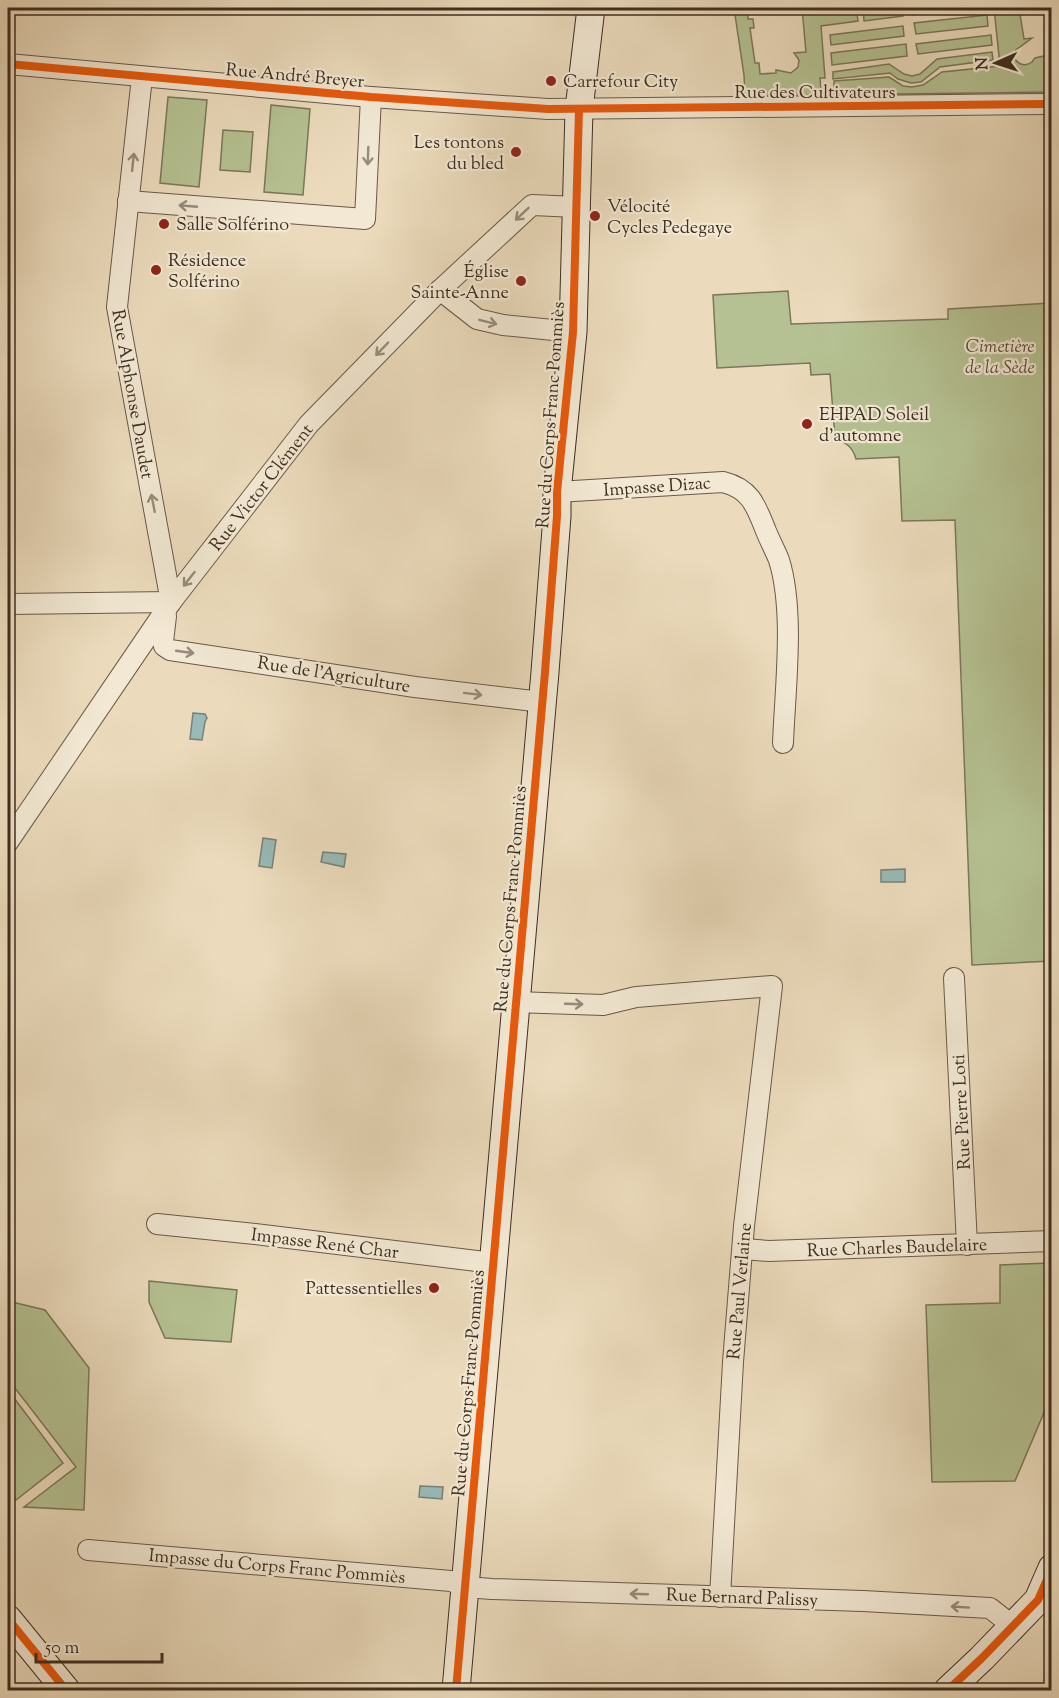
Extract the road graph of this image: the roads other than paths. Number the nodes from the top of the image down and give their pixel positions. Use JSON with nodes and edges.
{"nodes":[{"id":1,"x":591,"y":8,"type":"edge"},
{"id":2,"x":8,"y":64,"type":"edge"},
{"id":3,"x":142,"y":77,"type":"junction"},
{"id":4,"x":370,"y":97,"type":"junction"},
{"id":5,"x":1052,"y":104,"type":"edge"},
{"id":6,"x":579,"y":109,"type":"junction"},
{"id":7,"x":128,"y":201,"type":"junction"},
{"id":8,"x":577,"y":207,"type":"junction"},
{"id":9,"x":440,"y":290,"type":"junction"},
{"id":10,"x":573,"y":332,"type":"junction"},
{"id":11,"x":557,"y":492,"type":"junction"},
{"id":12,"x":8,"y":603,"type":"edge"},
{"id":13,"x":169,"y":606,"type":"junction"},
{"id":14,"x":542,"y":702,"type":"junction"},
{"id":15,"x":783,"y":743,"type":"dead end"},
{"id":16,"x":8,"y":842,"type":"edge"},
{"id":17,"x":954,"y":978,"type":"dead end"},
{"id":18,"x":516,"y":1002,"type":"junction"},
{"id":19,"x":157,"y":1224,"type":"dead end"},
{"id":20,"x":1052,"y":1241,"type":"edge"},
{"id":21,"x":967,"y":1245,"type":"junction"},
{"id":22,"x":743,"y":1249,"type":"junction"},
{"id":23,"x":493,"y":1263,"type":"junction"},
{"id":24,"x":88,"y":1550,"type":"dead end"},
{"id":25,"x":1050,"y":1576,"type":"edge"},
{"id":26,"x":465,"y":1587,"type":"junction"},
{"id":27,"x":720,"y":1597,"type":"junction"},
{"id":28,"x":8,"y":1619,"type":"edge"},
{"id":29,"x":1013,"y":1626,"type":"junction"},
{"id":30,"x":66,"y":1690,"type":"edge"},
{"id":31,"x":456,"y":1690,"type":"edge"},
{"id":32,"x":948,"y":1690,"type":"edge"}],
"edges":[{"from":1,"to":6,"type":"main road","name":"Rue du Corps Franc Pommiès"},
{"from":2,"to":3,"type":"street","name":"Rue André Breyer"},
{"from":3,"to":4,"type":"street","name":"Rue André Breyer"},
{"from":7,"to":3,"type":"street","name":"Rue Alphonse Daudet","one_way":true},
{"from":4,"to":6,"type":"street","name":"Rue André Breyer"},
{"from":4,"to":7,"type":"street","one_way":true},
{"from":5,"to":6,"type":"street","name":"Rue des Cultivateurs"},
{"from":6,"to":8,"type":"main road","name":"Rue du Corps Franc Pommiès"},
{"from":13,"to":7,"type":"street","name":"Rue Alphonse Daudet","one_way":true},
{"from":8,"to":9,"type":"street","name":"Rue Victor Clément","one_way":true},
{"from":8,"to":10,"type":"main road","name":"Rue du Corps Franc Pommiès"},
{"from":9,"to":10,"type":"street","one_way":true},
{"from":9,"to":13,"type":"street","name":"Rue Victor Clément","one_way":true},
{"from":10,"to":11,"type":"main road","name":"Rue du Corps Franc Pommiès"},
{"from":11,"to":14,"type":"main road","name":"Rue du Corps Franc Pommiès"},
{"from":11,"to":15,"type":"street","name":"Impasse Dizac"},
{"from":12,"to":13,"type":"street"},
{"from":13,"to":14,"type":"street","name":"Rue de l'Agriculture","one_way":true},
{"from":13,"to":16,"type":"street","name":"Rue Victor Clément"},
{"from":14,"to":18,"type":"main road","name":"Rue du Corps Franc Pommiès"},
{"from":17,"to":21,"type":"street","name":"Rue Pierre Loti"},
{"from":18,"to":22,"type":"street","name":"Rue Paul Verlaine","one_way":true},
{"from":18,"to":23,"type":"main road","name":"Rue du Corps Franc Pommiès"},
{"from":19,"to":23,"type":"street","name":"Impasse René Char"},
{"from":20,"to":21,"type":"street","name":"Rue Charles Baudelaire"},
{"from":21,"to":22,"type":"street","name":"Rue Charles Baudelaire"},
{"from":22,"to":27,"type":"street","name":"Rue Paul Verlaine"},
{"from":23,"to":26,"type":"main road","name":"Rue du Corps Franc Pommiès"},
{"from":24,"to":26,"type":"street","name":"Impasse du Corps Franc Pommiès"},
{"from":25,"to":29,"type":"main road"},
{"from":27,"to":26,"type":"street","name":"Rue Bernard Palissy","one_way":true},
{"from":26,"to":31,"type":"main road","name":"Rue du Corps Franc Pommiès"},
{"from":29,"to":27,"type":"street","name":"Rue Bernard Palissy","one_way":true},
{"from":28,"to":30,"type":"main road"},
{"from":29,"to":32,"type":"main road"}]}
